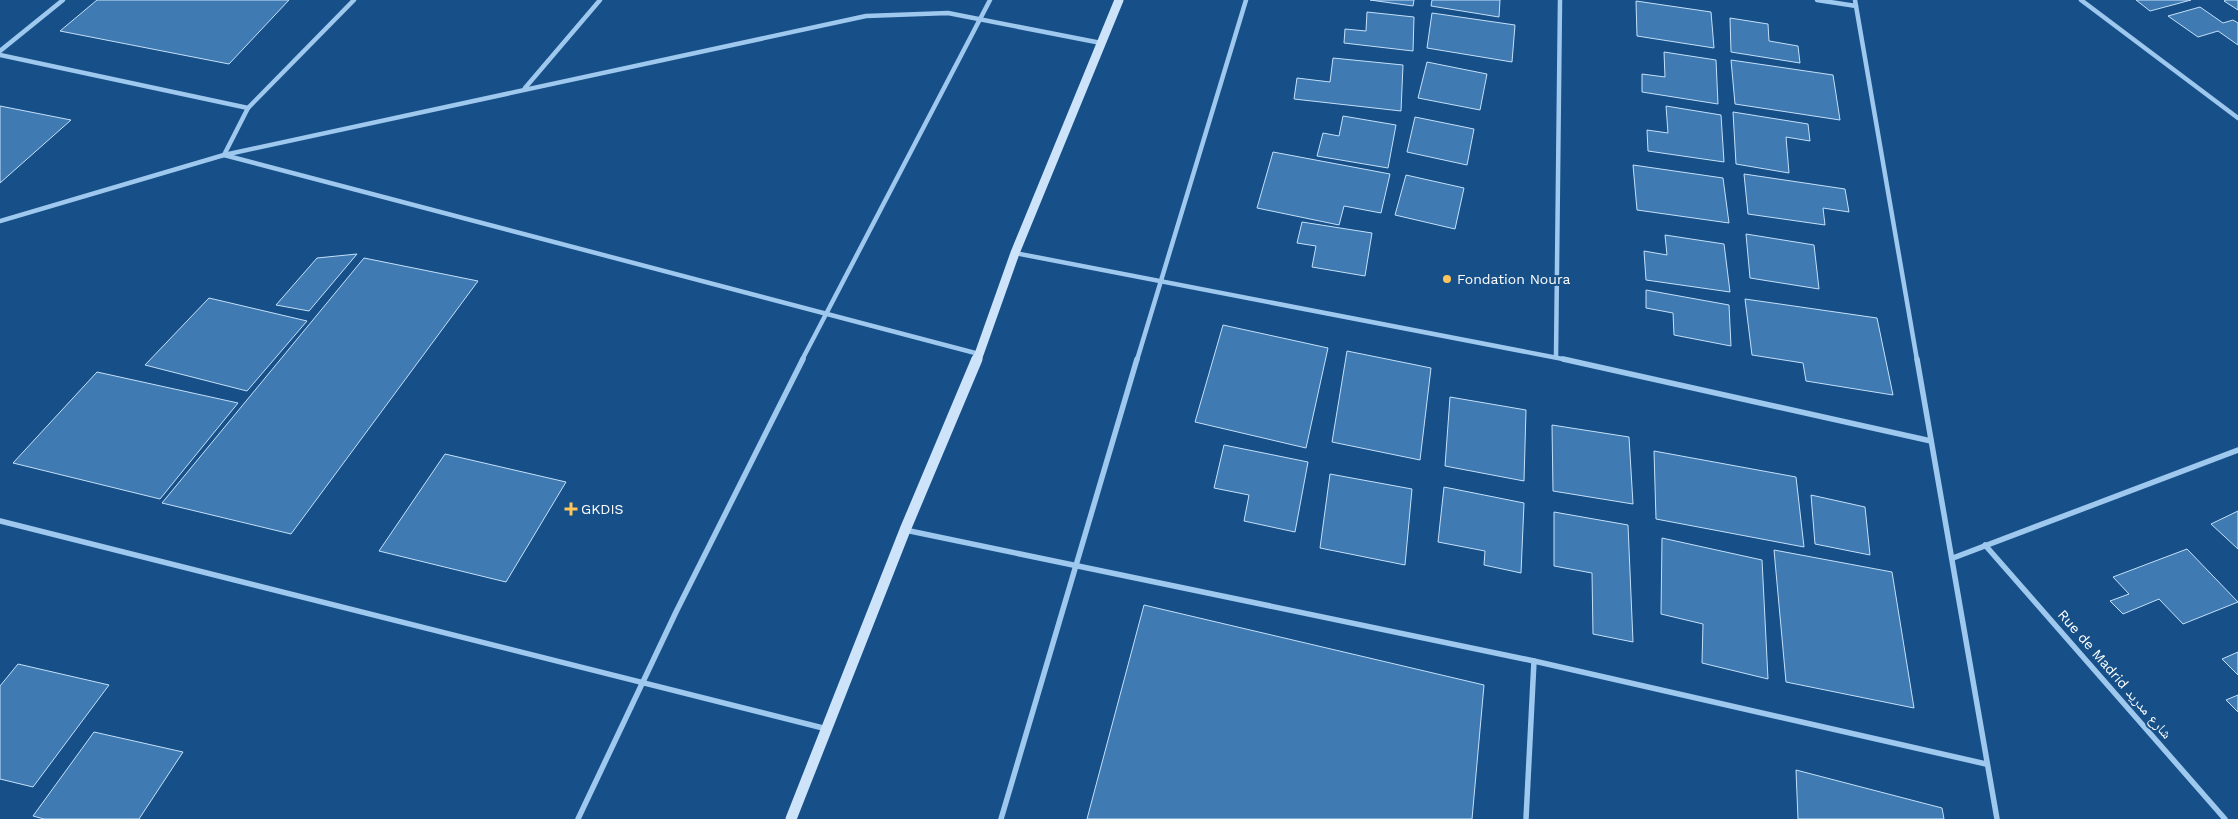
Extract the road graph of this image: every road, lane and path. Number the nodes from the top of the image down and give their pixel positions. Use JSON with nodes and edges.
{"nodes":[{"id":1,"x":63,"y":0,"type":"edge"},
{"id":2,"x":354,"y":0,"type":"edge"},
{"id":3,"x":600,"y":0,"type":"edge"},
{"id":4,"x":990,"y":0,"type":"edge"},
{"id":5,"x":1119,"y":0,"type":"edge"},
{"id":6,"x":1246,"y":0,"type":"edge"},
{"id":7,"x":1560,"y":0,"type":"edge"},
{"id":8,"x":1816,"y":0,"type":"edge"},
{"id":9,"x":2081,"y":0,"type":"edge"},
{"id":10,"x":1855,"y":3,"type":"edge"},
{"id":11,"x":980,"y":19,"type":"junction"},
{"id":12,"x":1101,"y":43,"type":"junction"},
{"id":13,"x":0,"y":51,"type":"edge"},
{"id":14,"x":0,"y":55,"type":"edge"},
{"id":15,"x":525,"y":88,"type":"junction"},
{"id":16,"x":248,"y":108,"type":"junction"},
{"id":17,"x":2237,"y":117,"type":"edge"},
{"id":18,"x":224,"y":155,"type":"junction"},
{"id":19,"x":0,"y":221,"type":"edge"},
{"id":20,"x":1015,"y":253,"type":"junction"},
{"id":21,"x":1160,"y":281,"type":"junction"},
{"id":22,"x":826,"y":314,"type":"junction"},
{"id":23,"x":979,"y":354,"type":"junction"},
{"id":24,"x":1556,"y":357,"type":"junction"},
{"id":25,"x":1931,"y":441,"type":"junction"},
{"id":26,"x":2238,"y":450,"type":"edge"},
{"id":27,"x":0,"y":521,"type":"edge"},
{"id":28,"x":904,"y":530,"type":"junction"},
{"id":29,"x":1985,"y":545,"type":"junction"},
{"id":30,"x":1953,"y":558,"type":"junction"},
{"id":31,"x":1077,"y":566,"type":"junction"},
{"id":32,"x":1534,"y":660,"type":"junction"},
{"id":33,"x":641,"y":682,"type":"junction"},
{"id":34,"x":827,"y":729,"type":"junction"},
{"id":35,"x":1986,"y":764,"type":"junction"},
{"id":36,"x":578,"y":819,"type":"edge"},
{"id":37,"x":791,"y":819,"type":"edge"},
{"id":38,"x":1001,"y":819,"type":"edge"},
{"id":39,"x":1526,"y":819,"type":"edge"},
{"id":40,"x":1997,"y":819,"type":"edge"},
{"id":41,"x":2225,"y":819,"type":"edge"}],
"edges":[{"from":1,"to":13,"type":"street"},
{"from":2,"to":16,"type":"street"},
{"from":3,"to":15,"type":"street"},
{"from":4,"to":11,"type":"street"},
{"from":5,"to":12,"type":"main road"},
{"from":6,"to":21,"type":"street"},
{"from":7,"to":24,"type":"street"},
{"from":8,"to":10,"type":"street"},
{"from":9,"to":17,"type":"street"},
{"from":10,"to":25,"type":"street"},
{"from":11,"to":12,"type":"street"},
{"from":11,"to":15,"type":"street"},
{"from":11,"to":22,"type":"street"},
{"from":12,"to":20,"type":"main road"},
{"from":14,"to":16,"type":"street"},
{"from":15,"to":18,"type":"street"},
{"from":16,"to":18,"type":"street"},
{"from":18,"to":19,"type":"street"},
{"from":18,"to":22,"type":"street"},
{"from":20,"to":21,"type":"street"},
{"from":20,"to":23,"type":"main road"},
{"from":21,"to":24,"type":"street"},
{"from":21,"to":31,"type":"street"},
{"from":22,"to":23,"type":"street"},
{"from":22,"to":33,"type":"street"},
{"from":23,"to":28,"type":"main road"},
{"from":24,"to":25,"type":"street"},
{"from":25,"to":30,"type":"street"},
{"from":26,"to":29,"type":"street"},
{"from":27,"to":33,"type":"street"},
{"from":28,"to":31,"type":"street"},
{"from":28,"to":34,"type":"main road"},
{"from":29,"to":30,"type":"street"},
{"from":29,"to":41,"type":"street","name":"Rue de Madrid شارع مدريد"},
{"from":30,"to":35,"type":"street"},
{"from":31,"to":32,"type":"street"},
{"from":31,"to":38,"type":"street"},
{"from":32,"to":35,"type":"street"},
{"from":32,"to":39,"type":"street"},
{"from":33,"to":34,"type":"street"},
{"from":33,"to":36,"type":"street"},
{"from":34,"to":37,"type":"main road"},
{"from":35,"to":40,"type":"street"}]}
